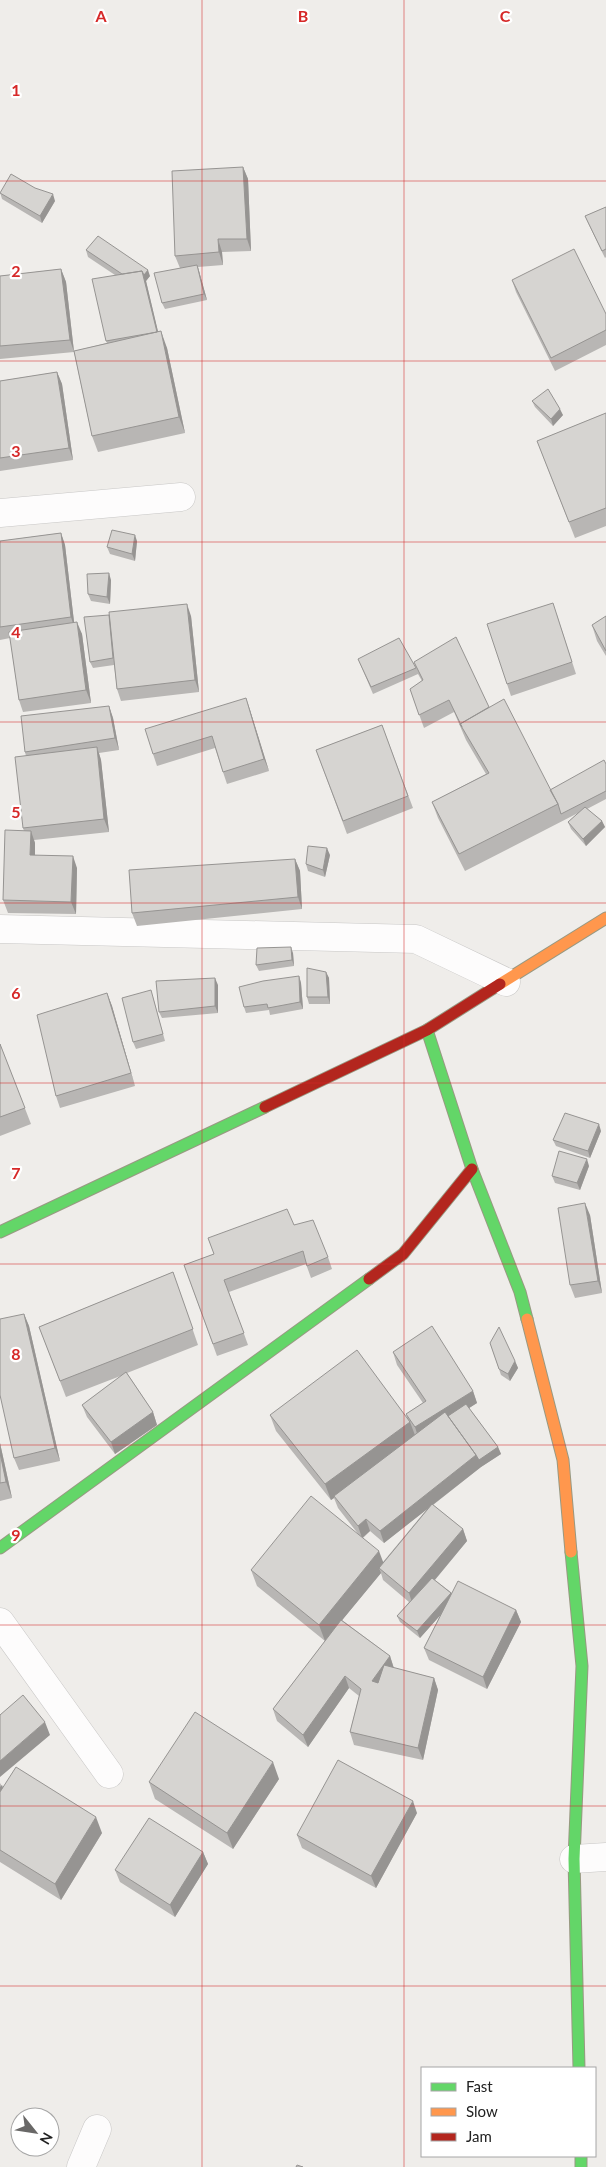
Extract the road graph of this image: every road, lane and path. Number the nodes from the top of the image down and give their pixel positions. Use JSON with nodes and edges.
{"nodes":[{"id":1,"x":181,"y":497,"type":"dead end"},
{"id":2,"x":0,"y":513,"type":"edge"},
{"id":3,"x":606,"y":918,"type":"edge"},
{"id":4,"x":0,"y":929,"type":"edge"},
{"id":5,"x":506,"y":982,"type":"junction"},
{"id":6,"x":426,"y":1030,"type":"junction"},
{"id":7,"x":472,"y":1169,"type":"junction"},
{"id":8,"x":0,"y":1232,"type":"edge"},
{"id":9,"x":0,"y":1548,"type":"edge"},
{"id":10,"x":0,"y":1622,"type":"edge"},
{"id":11,"x":109,"y":1774,"type":"dead end"},
{"id":12,"x":606,"y":1857,"type":"edge"},
{"id":13,"x":574,"y":1859,"type":"junction"},
{"id":14,"x":579,"y":2067,"type":"edge"},
{"id":15,"x":97,"y":2129,"type":"dead end"},
{"id":16,"x":81,"y":2167,"type":"edge"}],
"edges":[{"from":1,"to":2,"type":"street"},
{"from":3,"to":5,"type":"main road"},
{"from":4,"to":5,"type":"street"},
{"from":5,"to":6,"type":"main road"},
{"from":6,"to":7,"type":"main road"},
{"from":6,"to":8,"type":"main road"},
{"from":7,"to":9,"type":"main road"},
{"from":7,"to":13,"type":"main road"},
{"from":10,"to":11,"type":"street"},
{"from":12,"to":13,"type":"street"},
{"from":13,"to":14,"type":"main road"},
{"from":15,"to":16,"type":"street"}]}
